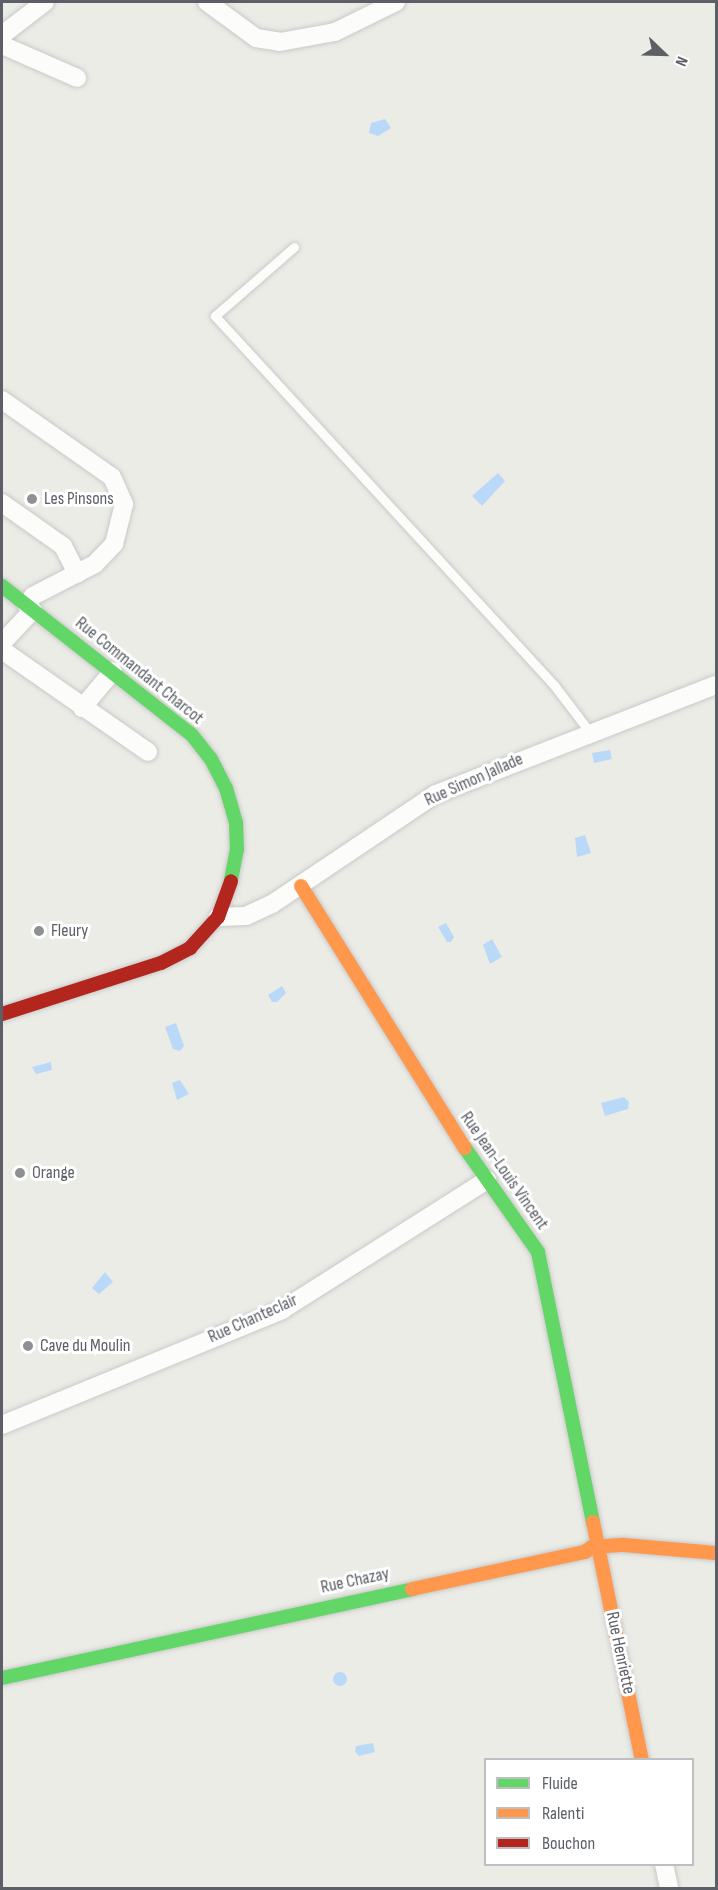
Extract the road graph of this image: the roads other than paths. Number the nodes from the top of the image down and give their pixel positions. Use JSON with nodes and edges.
{"nodes":[{"id":1,"x":45,"y":2,"type":"edge"},
{"id":2,"x":207,"y":2,"type":"edge"},
{"id":3,"x":396,"y":2,"type":"edge"},
{"id":4,"x":2,"y":36,"type":"edge"},
{"id":5,"x":2,"y":45,"type":"edge"},
{"id":6,"x":77,"y":78,"type":"dead end"},
{"id":7,"x":294,"y":247,"type":"dead end"},
{"id":8,"x":2,"y":400,"type":"edge"},
{"id":9,"x":2,"y":503,"type":"edge"},
{"id":10,"x":77,"y":574,"type":"junction"},
{"id":11,"x":2,"y":586,"type":"edge"},
{"id":12,"x":30,"y":608,"type":"junction"},
{"id":13,"x":2,"y":643,"type":"edge"},
{"id":14,"x":2,"y":650,"type":"edge"},
{"id":15,"x":113,"y":671,"type":"junction"},
{"id":16,"x":717,"y":685,"type":"edge"},
{"id":17,"x":82,"y":708,"type":"junction"},
{"id":18,"x":590,"y":731,"type":"junction"},
{"id":19,"x":148,"y":752,"type":"dead end"},
{"id":20,"x":302,"y":886,"type":"junction"},
{"id":21,"x":218,"y":917,"type":"junction"},
{"id":22,"x":2,"y":1014,"type":"edge"},
{"id":23,"x":487,"y":1180,"type":"junction"},
{"id":24,"x":2,"y":1425,"type":"edge"},
{"id":25,"x":599,"y":1546,"type":"junction"},
{"id":26,"x":717,"y":1553,"type":"edge"},
{"id":27,"x":2,"y":1678,"type":"edge"},
{"id":28,"x":642,"y":1758,"type":"edge"},
{"id":29,"x":664,"y":1866,"type":"edge"},
{"id":30,"x":669,"y":1888,"type":"edge"}],
"edges":[{"from":1,"to":4,"type":"street"},
{"from":2,"to":3,"type":"street"},
{"from":5,"to":6,"type":"street"},
{"from":7,"to":18,"type":"lane"},
{"from":8,"to":10,"type":"street"},
{"from":9,"to":10,"type":"street"},
{"from":10,"to":12,"type":"street"},
{"from":11,"to":12,"type":"street","name":"Rue Commandant Charcot"},
{"from":12,"to":13,"type":"street"},
{"from":12,"to":15,"type":"street","name":"Rue Commandant Charcot"},
{"from":14,"to":17,"type":"street"},
{"from":15,"to":17,"type":"street"},
{"from":15,"to":21,"type":"street","name":"Rue Commandant Charcot"},
{"from":16,"to":18,"type":"street","name":"Rue Simon Jallade"},
{"from":17,"to":19,"type":"street"},
{"from":18,"to":20,"type":"street","name":"Rue Simon Jallade"},
{"from":20,"to":21,"type":"street","name":"Rue Simon Jallade"},
{"from":20,"to":23,"type":"street","name":"Rue Jean-Louis Vincent"},
{"from":21,"to":22,"type":"street","name":"Rue Commandant Charcot"},
{"from":23,"to":24,"type":"street","name":"Rue Chanteclair"},
{"from":23,"to":25,"type":"street","name":"Rue Jean-Louis Vincent"},
{"from":25,"to":26,"type":"street","name":"Rue Chazay"},
{"from":25,"to":27,"type":"street","name":"Rue Chazay"},
{"from":25,"to":28,"type":"street","name":"Rue Henriette"},
{"from":29,"to":30,"type":"street"}]}
